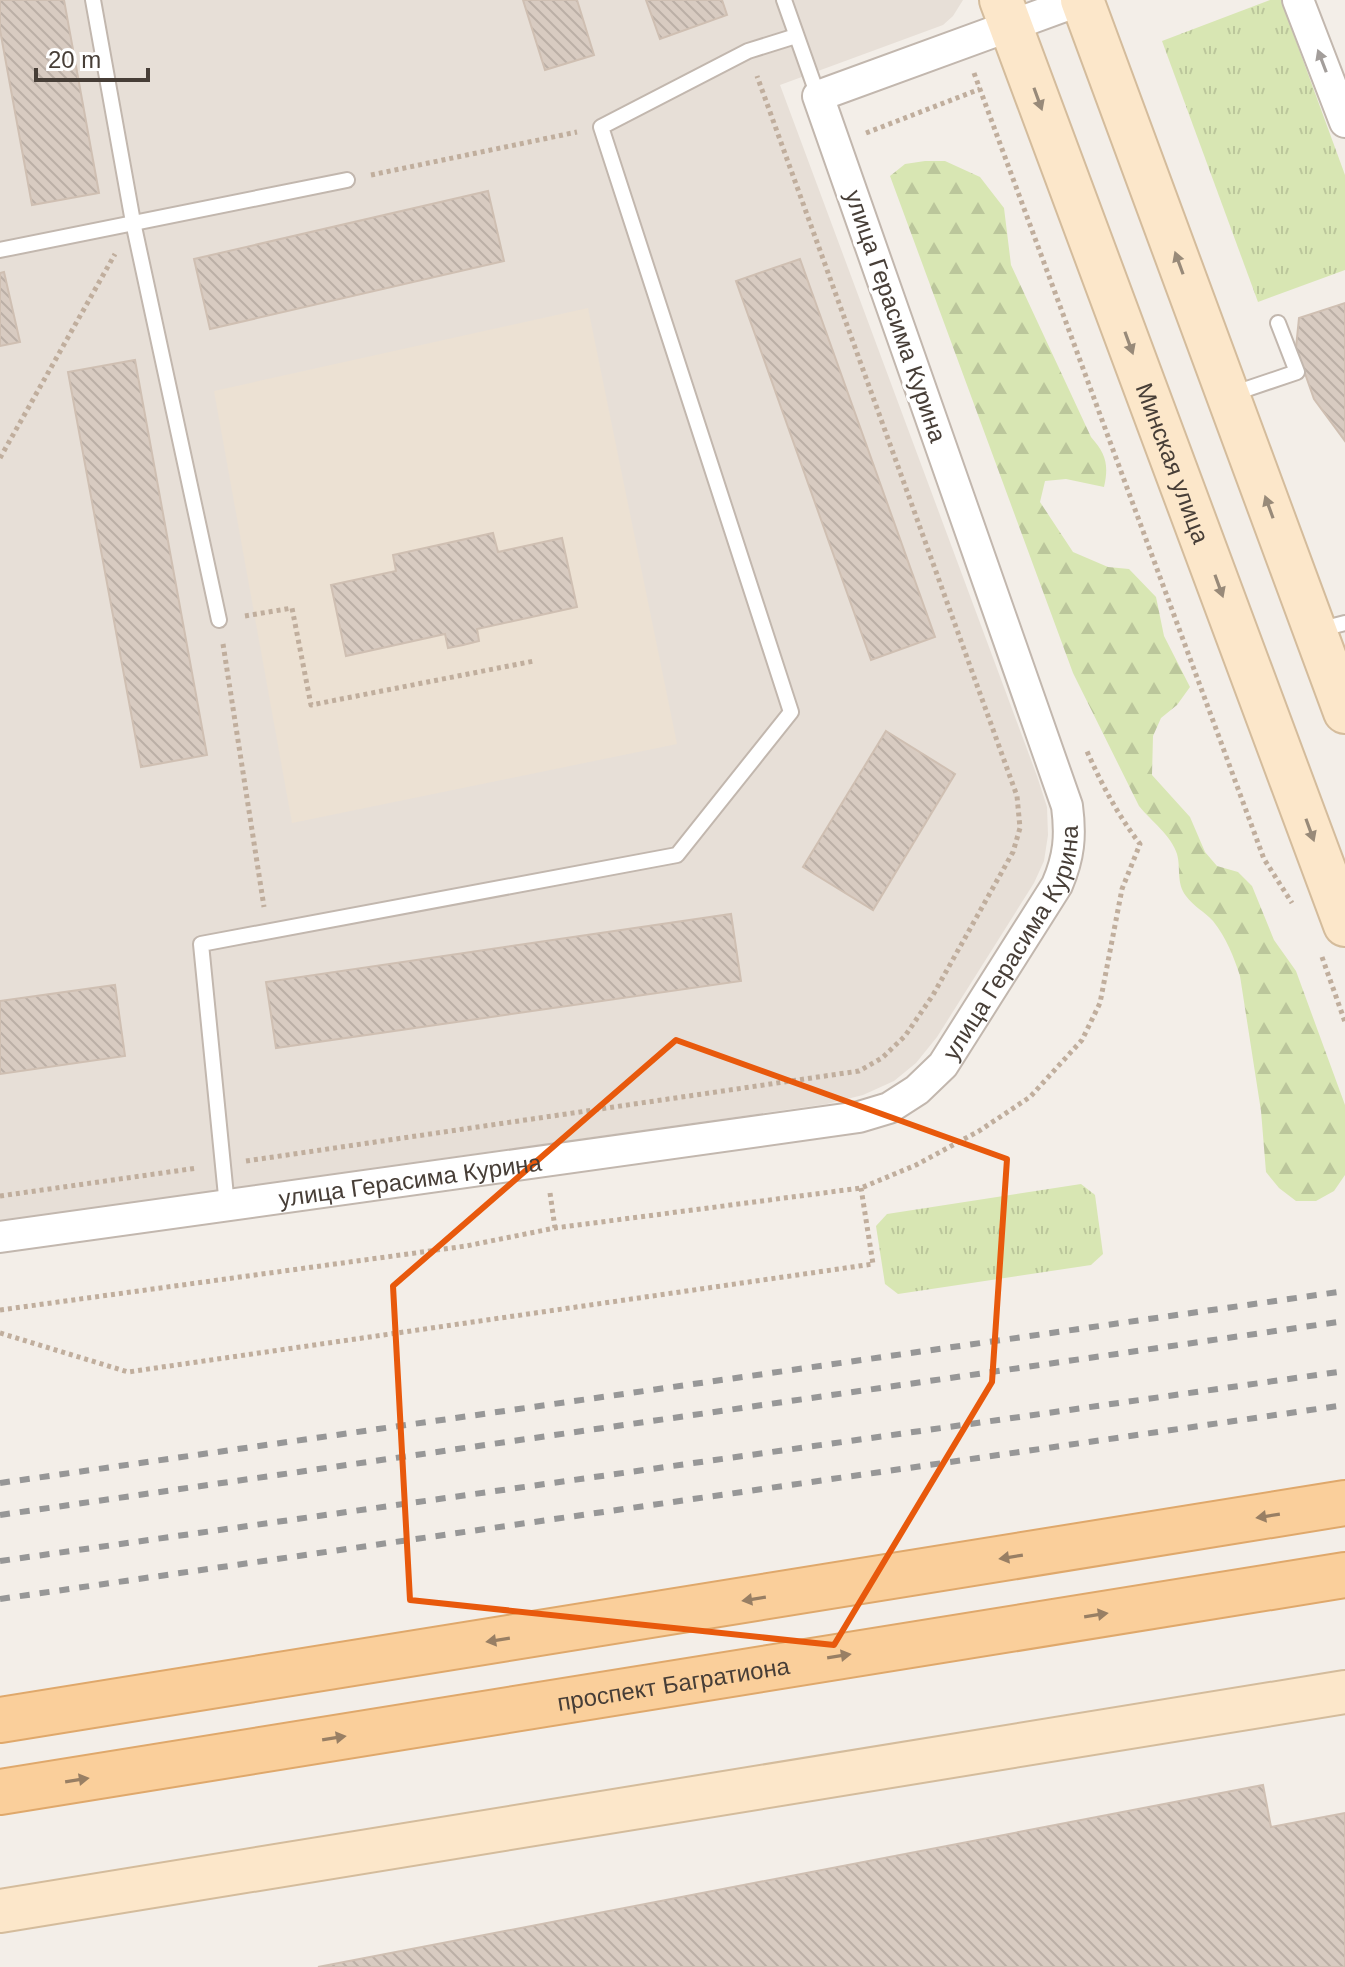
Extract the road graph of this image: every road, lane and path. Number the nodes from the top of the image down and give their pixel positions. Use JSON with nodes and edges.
{"nodes":[{"id":1,"x":93,"y":0,"type":"edge"},
{"id":2,"x":784,"y":0,"type":"edge"},
{"id":3,"x":1082,"y":0,"type":"edge"},
{"id":4,"x":1298,"y":0,"type":"edge"},
{"id":5,"x":1006,"y":13,"type":"edge"},
{"id":6,"x":796,"y":36,"type":"junction"},
{"id":7,"x":964,"y":44,"type":"junction"},
{"id":8,"x":980,"y":89,"type":"junction"},
{"id":9,"x":1340,"y":92,"type":"edge"},
{"id":10,"x":818,"y":96,"type":"junction"},
{"id":11,"x":1345,"y":122,"type":"edge"},
{"id":12,"x":601,"y":127,"type":"junction"},
{"id":13,"x":864,"y":145,"type":"dead end"},
{"id":14,"x":347,"y":180,"type":"joint"},
{"id":15,"x":133,"y":222,"type":"junction"},
{"id":16,"x":0,"y":250,"type":"edge"},
{"id":17,"x":1278,"y":323,"type":"dead end"},
{"id":18,"x":1228,"y":395,"type":"junction"},
{"id":19,"x":0,"y":458,"type":"edge"},
{"id":20,"x":219,"y":620,"type":"junction"},
{"id":21,"x":1330,"y":627,"type":"edge"},
{"id":22,"x":534,"y":661,"type":"dead end"},
{"id":23,"x":1345,"y":712,"type":"edge"},
{"id":24,"x":1081,"y":737,"type":"dead end"},
{"id":25,"x":1294,"y":907,"type":"dead end"},
{"id":26,"x":268,"y":931,"type":"junction"},
{"id":27,"x":1333,"y":940,"type":"edge"},
{"id":28,"x":1345,"y":1022,"type":"edge"},
{"id":29,"x":861,"y":1188,"type":"junction"},
{"id":30,"x":550,"y":1191,"type":"dead end"},
{"id":31,"x":227,"y":1206,"type":"junction"},
{"id":32,"x":555,"y":1228,"type":"junction"},
{"id":33,"x":0,"y":1237,"type":"edge"},
{"id":34,"x":0,"y":1310,"type":"edge"},
{"id":35,"x":0,"y":1333,"type":"edge"},
{"id":36,"x":1345,"y":1503,"type":"edge"},
{"id":37,"x":1345,"y":1575,"type":"edge"},
{"id":38,"x":1345,"y":1692,"type":"edge"},
{"id":39,"x":0,"y":1720,"type":"edge"},
{"id":40,"x":0,"y":1792,"type":"edge"},
{"id":41,"x":0,"y":1911,"type":"edge"}],
"edges":[{"from":1,"to":15,"type":"lane"},
{"from":2,"to":6,"type":"lane"},
{"from":3,"to":5,"type":"street"},
{"from":18,"to":3,"type":"main road","one_way":true},
{"from":9,"to":4,"type":"street","one_way":true},
{"from":5,"to":7,"type":"street"},
{"from":5,"to":27,"type":"main road","name":"Минская улица","one_way":true},
{"from":6,"to":10,"type":"lane"},
{"from":6,"to":12,"type":"lane"},
{"from":7,"to":8,"type":"path"},
{"from":7,"to":10,"type":"street"},
{"from":8,"to":13,"type":"path"},
{"from":8,"to":25,"type":"path"},
{"from":9,"to":11,"type":"street"},
{"from":10,"to":31,"type":"street","name":"улица Герасима Курина"},
{"from":12,"to":14,"type":"path"},
{"from":12,"to":26,"type":"lane"},
{"from":14,"to":15,"type":"lane"},
{"from":15,"to":16,"type":"lane"},
{"from":15,"to":19,"type":"path"},
{"from":15,"to":20,"type":"lane"},
{"from":17,"to":18,"type":"lane"},
{"from":21,"to":18,"type":"main road","one_way":true},
{"from":20,"to":22,"type":"path"},
{"from":20,"to":26,"type":"path"},
{"from":21,"to":23,"type":"main road"},
{"from":24,"to":29,"type":"path"},
{"from":26,"to":31,"type":"lane"},
{"from":27,"to":28,"type":"path"},
{"from":29,"to":32,"type":"path"},
{"from":29,"to":35,"type":"path"},
{"from":30,"to":32,"type":"path"},
{"from":31,"to":33,"type":"street","name":"улица Герасима Курина"},
{"from":32,"to":34,"type":"path"},
{"from":36,"to":39,"type":"main road","one_way":true},
{"from":40,"to":37,"type":"main road","name":"проспект Багратиона","one_way":true},
{"from":38,"to":41,"type":"main road"}]}
